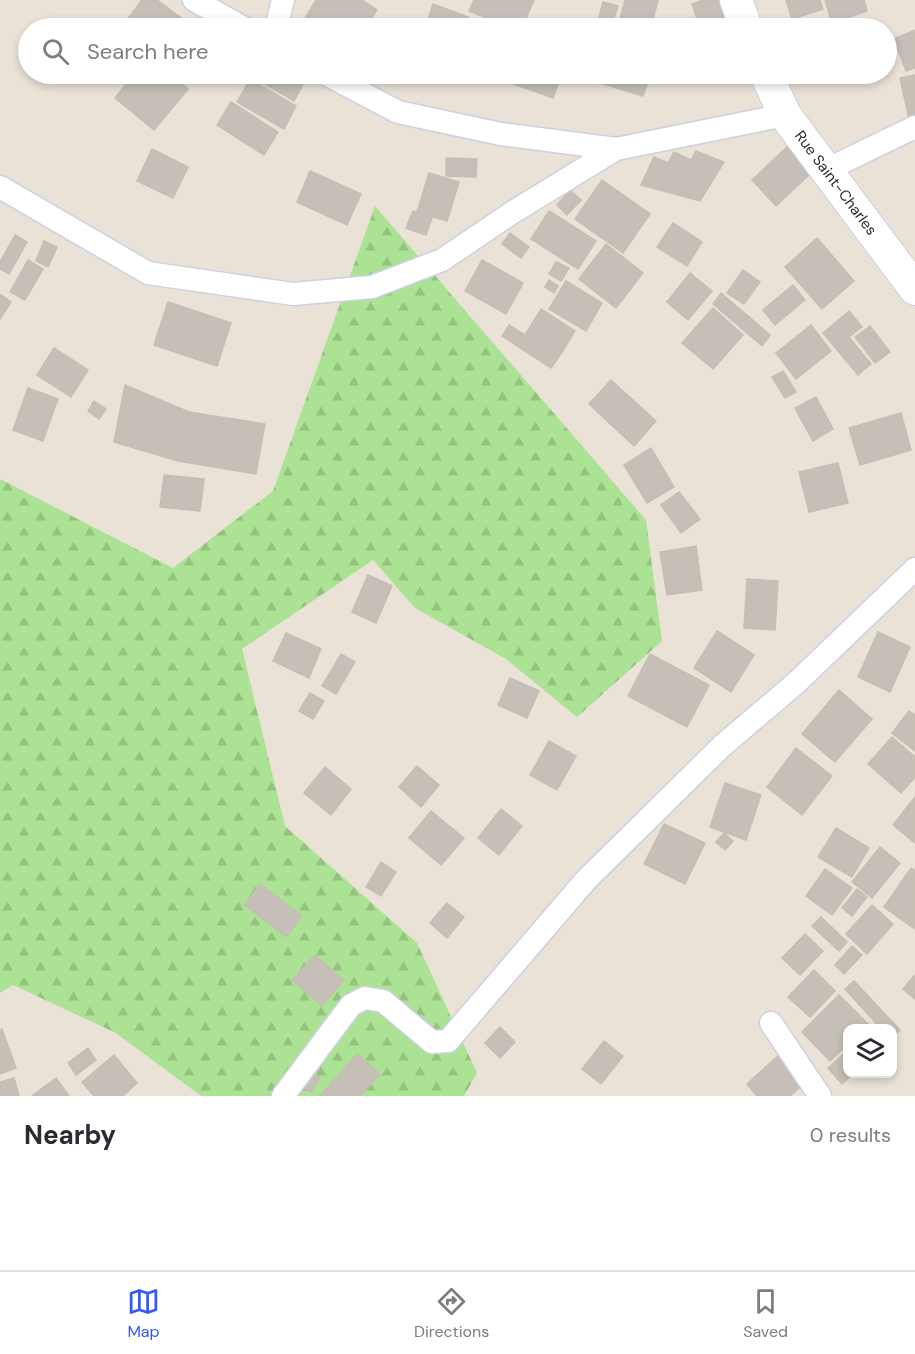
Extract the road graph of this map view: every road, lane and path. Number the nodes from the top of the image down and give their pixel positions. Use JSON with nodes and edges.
{"nodes":[{"id":1,"x":194,"y":0,"type":"edge"},
{"id":2,"x":283,"y":0,"type":"edge"},
{"id":3,"x":736,"y":0,"type":"edge"},
{"id":4,"x":226,"y":18,"type":"edge"},
{"id":5,"x":278,"y":18,"type":"edge"},
{"id":6,"x":742,"y":18,"type":"edge"},
{"id":7,"x":345,"y":84,"type":"edge"},
{"id":8,"x":771,"y":84,"type":"edge"},
{"id":9,"x":785,"y":115,"type":"junction"},
{"id":10,"x":915,"y":127,"type":"edge"},
{"id":11,"x":616,"y":149,"type":"junction"},
{"id":12,"x":826,"y":170,"type":"junction"},
{"id":13,"x":0,"y":187,"type":"edge"},
{"id":14,"x":915,"y":290,"type":"edge"},
{"id":15,"x":915,"y":569,"type":"edge"},
{"id":16,"x":771,"y":1023,"type":"dead end"},
{"id":17,"x":283,"y":1096,"type":"edge"},
{"id":18,"x":820,"y":1096,"type":"edge"}],
"edges":[{"from":1,"to":4,"type":"street"},
{"from":2,"to":5,"type":"street"},
{"from":3,"to":6,"type":"street"},
{"from":7,"to":11,"type":"street"},
{"from":8,"to":9,"type":"street","name":"Rue Saint-Charles"},
{"from":9,"to":11,"type":"street"},
{"from":9,"to":12,"type":"street","name":"Rue Saint-Charles"},
{"from":10,"to":12,"type":"street"},
{"from":11,"to":13,"type":"street"},
{"from":12,"to":14,"type":"street","name":"Rue Saint-Charles"},
{"from":15,"to":17,"type":"street"},
{"from":16,"to":18,"type":"street"}]}
